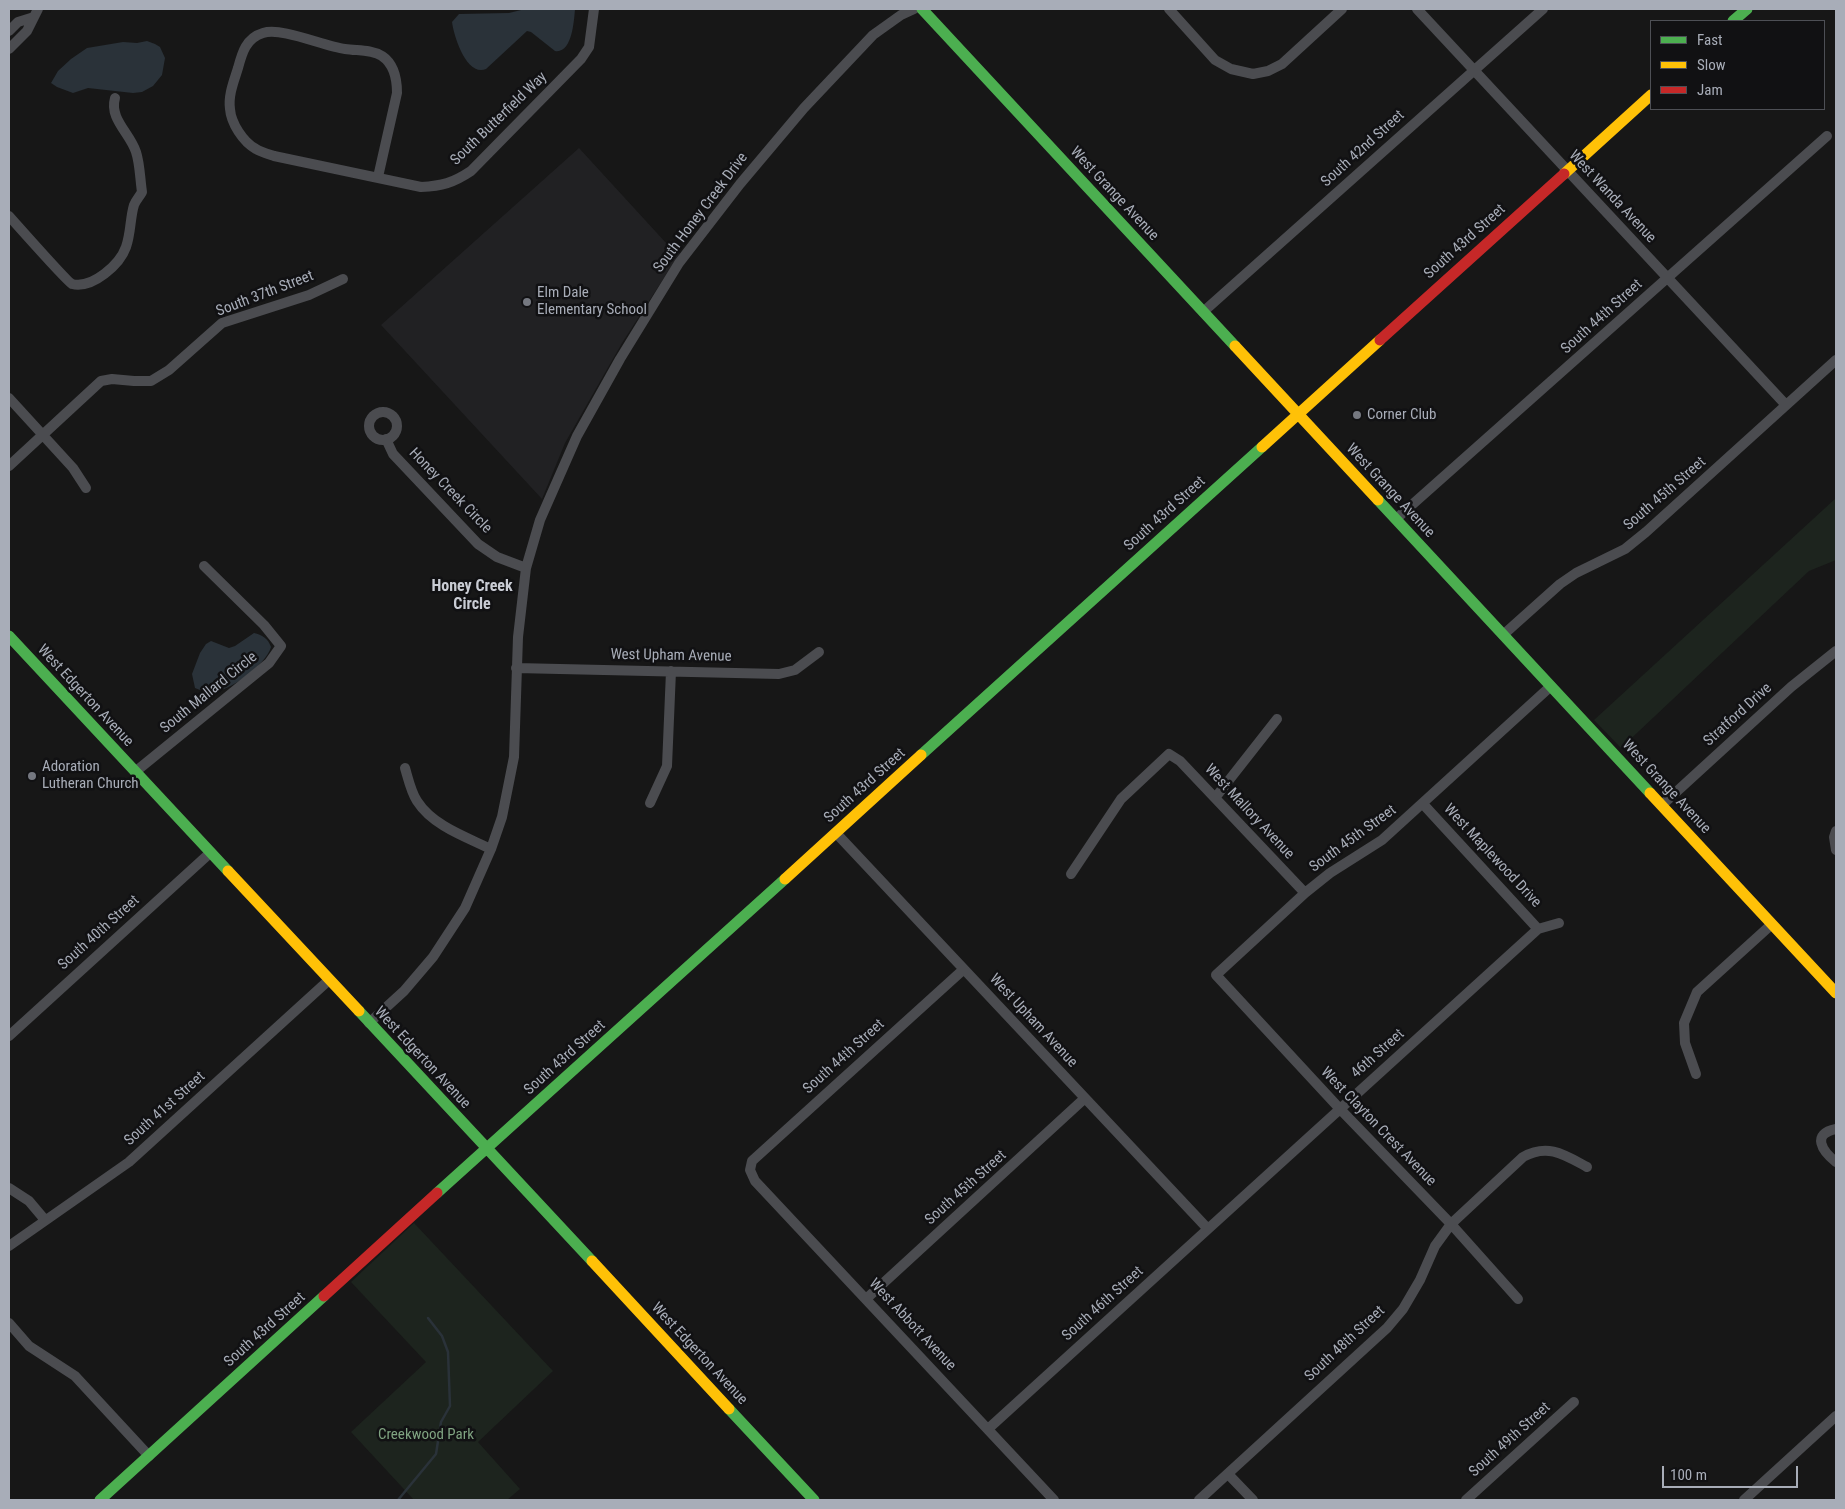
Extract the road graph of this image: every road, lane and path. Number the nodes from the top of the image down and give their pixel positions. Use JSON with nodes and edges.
{"nodes":[{"id":1,"x":594,"y":9,"type":"edge"},
{"id":2,"x":914,"y":9,"type":"edge"},
{"id":3,"x":922,"y":9,"type":"edge"},
{"id":4,"x":1169,"y":9,"type":"edge"},
{"id":5,"x":1342,"y":9,"type":"edge"},
{"id":6,"x":1418,"y":9,"type":"edge"},
{"id":7,"x":1543,"y":9,"type":"edge"},
{"id":8,"x":1747,"y":9,"type":"edge"},
{"id":9,"x":36,"y":13,"type":"edge"},
{"id":10,"x":1734,"y":20,"type":"edge"},
{"id":11,"x":9,"y":31,"type":"edge"},
{"id":12,"x":9,"y":49,"type":"edge"},
{"id":13,"x":1474,"y":70,"type":"junction"},
{"id":14,"x":1650,"y":95,"type":"edge"},
{"id":15,"x":115,"y":98,"type":"dead end"},
{"id":16,"x":1827,"y":136,"type":"dead end"},
{"id":17,"x":1567,"y":170,"type":"junction"},
{"id":18,"x":378,"y":177,"type":"junction"},
{"id":19,"x":9,"y":216,"type":"edge"},
{"id":20,"x":1668,"y":278,"type":"junction"},
{"id":21,"x":343,"y":279,"type":"dead end"},
{"id":22,"x":1204,"y":312,"type":"junction"},
{"id":23,"x":1836,"y":360,"type":"edge"},
{"id":24,"x":9,"y":398,"type":"edge"},
{"id":25,"x":1786,"y":405,"type":"junction"},
{"id":26,"x":1298,"y":413,"type":"junction"},
{"id":27,"x":43,"y":434,"type":"junction"},
{"id":28,"x":386,"y":439,"type":"dead end"},
{"id":29,"x":9,"y":466,"type":"edge"},
{"id":30,"x":86,"y":488,"type":"dead end"},
{"id":31,"x":1396,"y":519,"type":"junction"},
{"id":32,"x":204,"y":566,"type":"dead end"},
{"id":33,"x":526,"y":568,"type":"junction"},
{"id":34,"x":1503,"y":635,"type":"junction"},
{"id":35,"x":9,"y":636,"type":"edge"},
{"id":36,"x":1836,"y":651,"type":"edge"},
{"id":37,"x":819,"y":652,"type":"dead end"},
{"id":38,"x":516,"y":668,"type":"junction"},
{"id":39,"x":671,"y":671,"type":"junction"},
{"id":40,"x":1551,"y":686,"type":"junction"},
{"id":41,"x":1277,"y":719,"type":"dead end"},
{"id":42,"x":405,"y":768,"type":"dead end"},
{"id":43,"x":135,"y":772,"type":"junction"},
{"id":44,"x":1215,"y":798,"type":"junction"},
{"id":45,"x":650,"y":803,"type":"dead end"},
{"id":46,"x":1423,"y":804,"type":"junction"},
{"id":47,"x":1662,"y":805,"type":"junction"},
{"id":48,"x":1836,"y":830,"type":"edge"},
{"id":49,"x":836,"y":833,"type":"junction"},
{"id":50,"x":491,"y":850,"type":"junction"},
{"id":51,"x":1836,"y":850,"type":"edge"},
{"id":52,"x":210,"y":853,"type":"junction"},
{"id":53,"x":1071,"y":874,"type":"dead end"},
{"id":54,"x":1305,"y":893,"type":"junction"},
{"id":55,"x":1558,"y":924,"type":"dead end"},
{"id":56,"x":1772,"y":924,"type":"junction"},
{"id":57,"x":1538,"y":929,"type":"junction"},
{"id":58,"x":964,"y":969,"type":"junction"},
{"id":59,"x":1216,"y":975,"type":"joint"},
{"id":60,"x":329,"y":980,"type":"junction"},
{"id":61,"x":1836,"y":993,"type":"edge"},
{"id":62,"x":369,"y":1023,"type":"junction"},
{"id":63,"x":9,"y":1036,"type":"edge"},
{"id":64,"x":1696,"y":1074,"type":"dead end"},
{"id":65,"x":1085,"y":1098,"type":"junction"},
{"id":66,"x":1340,"y":1109,"type":"junction"},
{"id":67,"x":1836,"y":1129,"type":"edge"},
{"id":68,"x":487,"y":1150,"type":"junction"},
{"id":69,"x":1836,"y":1162,"type":"edge"},
{"id":70,"x":1587,"y":1167,"type":"dead end"},
{"id":71,"x":750,"y":1170,"type":"joint"},
{"id":72,"x":9,"y":1188,"type":"edge"},
{"id":73,"x":1238,"y":1202,"type":"joint"},
{"id":74,"x":45,"y":1220,"type":"junction"},
{"id":75,"x":1450,"y":1224,"type":"junction"},
{"id":76,"x":1208,"y":1228,"type":"junction"},
{"id":77,"x":9,"y":1246,"type":"edge"},
{"id":78,"x":866,"y":1299,"type":"junction"},
{"id":79,"x":1518,"y":1300,"type":"dead end"},
{"id":80,"x":9,"y":1323,"type":"edge"},
{"id":81,"x":1574,"y":1402,"type":"dead end"},
{"id":82,"x":1836,"y":1416,"type":"edge"},
{"id":83,"x":988,"y":1429,"type":"junction"},
{"id":84,"x":149,"y":1456,"type":"junction"},
{"id":85,"x":1228,"y":1474,"type":"junction"},
{"id":86,"x":100,"y":1500,"type":"edge"},
{"id":87,"x":814,"y":1500,"type":"edge"},
{"id":88,"x":1054,"y":1500,"type":"edge"},
{"id":89,"x":1199,"y":1500,"type":"edge"},
{"id":90,"x":1253,"y":1500,"type":"edge"},
{"id":91,"x":1466,"y":1500,"type":"edge"},
{"id":92,"x":1744,"y":1500,"type":"edge"}],
"edges":[{"from":1,"to":18,"type":"street","name":"South Butterfield Way"},
{"from":2,"to":33,"type":"street","name":"South Honey Creek Drive"},
{"from":3,"to":22,"type":"street","name":"West Grange Avenue"},
{"from":4,"to":5,"type":"street"},
{"from":6,"to":13,"type":"street","name":"West Wanda Avenue"},
{"from":7,"to":13,"type":"street","name":"South 42nd Street"},
{"from":8,"to":10,"type":"street"},
{"from":9,"to":11,"type":"street"},
{"from":9,"to":12,"type":"street"},
{"from":13,"to":17,"type":"street","name":"West Wanda Avenue"},
{"from":13,"to":22,"type":"street","name":"South 42nd Street"},
{"from":14,"to":17,"type":"street","name":"South 43rd Street"},
{"from":15,"to":19,"type":"street"},
{"from":16,"to":20,"type":"street","name":"South 44th Street"},
{"from":17,"to":20,"type":"street","name":"West Wanda Avenue"},
{"from":17,"to":26,"type":"street","name":"South 43rd Street"},
{"from":18,"to":18,"type":"street","name":"South Butterfield Way"},
{"from":20,"to":25,"type":"street","name":"West Wanda Avenue"},
{"from":20,"to":31,"type":"street","name":"South 44th Street"},
{"from":21,"to":27,"type":"street","name":"South 37th Street"},
{"from":22,"to":26,"type":"street","name":"West Grange Avenue"},
{"from":23,"to":25,"type":"street","name":"South 45th Street"},
{"from":24,"to":27,"type":"street"},
{"from":25,"to":34,"type":"street","name":"South 45th Street"},
{"from":26,"to":31,"type":"street","name":"West Grange Avenue"},
{"from":26,"to":49,"type":"street","name":"South 43rd Street"},
{"from":27,"to":29,"type":"street","name":"South 37th Street"},
{"from":27,"to":30,"type":"street"},
{"from":28,"to":33,"type":"street","name":"Honey Creek Circle"},
{"from":31,"to":34,"type":"street","name":"West Grange Avenue"},
{"from":32,"to":43,"type":"street","name":"South Mallard Circle"},
{"from":33,"to":38,"type":"street","name":"South Honey Creek Drive"},
{"from":34,"to":40,"type":"street","name":"West Grange Avenue"},
{"from":35,"to":43,"type":"street","name":"West Edgerton Avenue"},
{"from":36,"to":47,"type":"street","name":"Stratford Drive"},
{"from":37,"to":39,"type":"street","name":"West Upham Avenue"},
{"from":38,"to":39,"type":"street","name":"West Upham Avenue"},
{"from":38,"to":50,"type":"street","name":"South Honey Creek Drive"},
{"from":39,"to":45,"type":"street"},
{"from":40,"to":46,"type":"street","name":"South 45th Street"},
{"from":40,"to":47,"type":"street","name":"West Grange Avenue"},
{"from":41,"to":44,"type":"street"},
{"from":42,"to":50,"type":"street"},
{"from":43,"to":52,"type":"street","name":"West Edgerton Avenue"},
{"from":44,"to":53,"type":"street","name":"West Mallory Avenue"},
{"from":44,"to":54,"type":"street","name":"West Mallory Avenue"},
{"from":46,"to":54,"type":"street","name":"South 45th Street"},
{"from":46,"to":57,"type":"street","name":"West Maplewood Drive"},
{"from":47,"to":56,"type":"street","name":"West Grange Avenue"},
{"from":48,"to":51,"type":"street"},
{"from":49,"to":58,"type":"street","name":"West Upham Avenue"},
{"from":49,"to":68,"type":"street","name":"South 43rd Street"},
{"from":50,"to":62,"type":"street","name":"South Honey Creek Drive"},
{"from":52,"to":60,"type":"street","name":"West Edgerton Avenue"},
{"from":52,"to":63,"type":"street","name":"South 40th Street"},
{"from":54,"to":59,"type":"street","name":"South 45th Street"},
{"from":55,"to":57,"type":"street"},
{"from":56,"to":61,"type":"street","name":"West Grange Avenue"},
{"from":56,"to":64,"type":"street"},
{"from":57,"to":66,"type":"street","name":"46th Street"},
{"from":58,"to":65,"type":"street","name":"West Upham Avenue"},
{"from":58,"to":71,"type":"street","name":"South 44th Street"},
{"from":59,"to":66,"type":"street","name":"West Clayton Crest Avenue"},
{"from":60,"to":62,"type":"street","name":"West Edgerton Avenue"},
{"from":60,"to":74,"type":"street","name":"South 41st Street"},
{"from":62,"to":68,"type":"street","name":"West Edgerton Avenue"},
{"from":65,"to":76,"type":"street","name":"West Upham Avenue"},
{"from":65,"to":78,"type":"street","name":"South 45th Street"},
{"from":66,"to":73,"type":"street","name":"46th Street"},
{"from":66,"to":75,"type":"street","name":"West Clayton Crest Avenue"},
{"from":67,"to":69,"type":"street"},
{"from":68,"to":84,"type":"street","name":"South 43rd Street"},
{"from":68,"to":87,"type":"street","name":"West Edgerton Avenue"},
{"from":70,"to":75,"type":"street","name":"South 48th Street"},
{"from":71,"to":78,"type":"street","name":"West Abbott Avenue"},
{"from":72,"to":74,"type":"street"},
{"from":73,"to":76,"type":"street","name":"South 46th Street"},
{"from":74,"to":77,"type":"street","name":"South 41st Street"},
{"from":75,"to":79,"type":"street","name":"West Clayton Crest Avenue"},
{"from":75,"to":85,"type":"street","name":"South 48th Street"},
{"from":76,"to":83,"type":"street","name":"South 46th Street"},
{"from":78,"to":83,"type":"street","name":"West Abbott Avenue"},
{"from":80,"to":84,"type":"street"},
{"from":81,"to":91,"type":"street","name":"South 49th Street"},
{"from":82,"to":92,"type":"street"},
{"from":83,"to":88,"type":"street","name":"West Abbott Avenue"},
{"from":84,"to":86,"type":"street","name":"South 43rd Street"},
{"from":85,"to":89,"type":"street","name":"South 48th Street"},
{"from":85,"to":90,"type":"street"}]}
